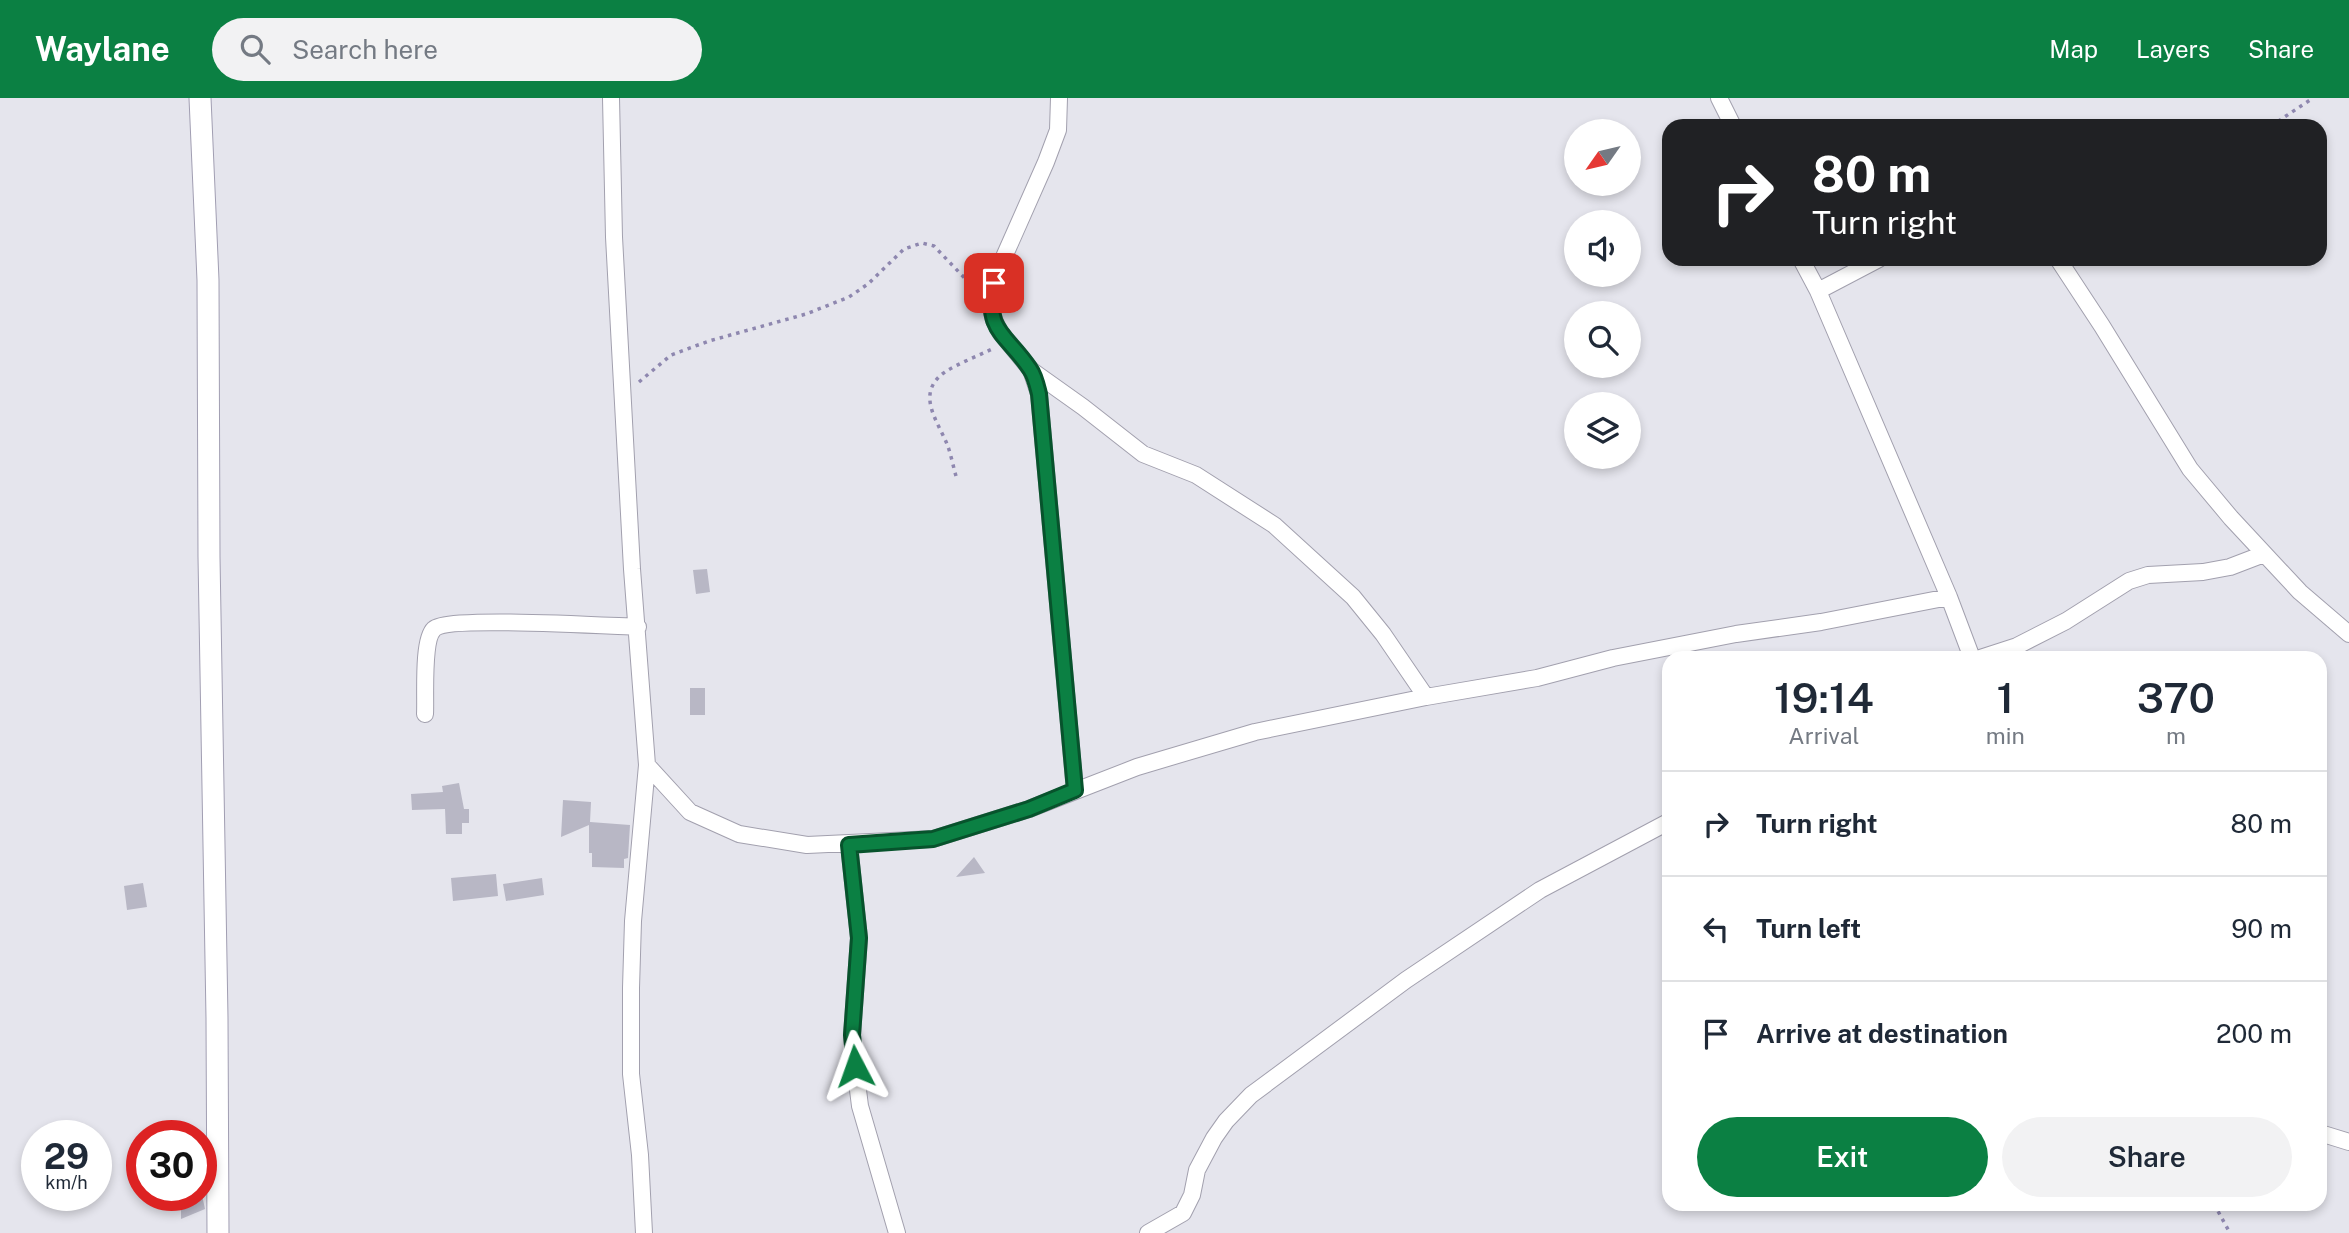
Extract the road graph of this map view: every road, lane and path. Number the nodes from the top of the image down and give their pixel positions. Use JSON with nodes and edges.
{"nodes":[{"id":1,"x":200,"y":98,"type":"edge"},
{"id":2,"x":611,"y":98,"type":"edge"},
{"id":3,"x":1059,"y":98,"type":"edge"},
{"id":4,"x":1719,"y":98,"type":"edge"},
{"id":5,"x":2313,"y":98,"type":"edge"},
{"id":6,"x":1730,"y":119,"type":"edge"},
{"id":7,"x":2282,"y":119,"type":"edge"},
{"id":8,"x":1805,"y":266,"type":"edge"},
{"id":9,"x":1866,"y":266,"type":"edge"},
{"id":10,"x":2063,"y":266,"type":"edge"},
{"id":11,"x":1818,"y":291,"type":"junction"},
{"id":12,"x":990,"y":304,"type":"junction"},
{"id":13,"x":1007,"y":342,"type":"junction"},
{"id":14,"x":1031,"y":370,"type":"junction"},
{"id":15,"x":624,"y":395,"type":"junction"},
{"id":16,"x":956,"y":476,"type":"dead end"},
{"id":17,"x":2264,"y":554,"type":"junction"},
{"id":18,"x":1949,"y":597,"type":"junction"},
{"id":19,"x":638,"y":627,"type":"junction"},
{"id":20,"x":2349,"y":634,"type":"edge"},
{"id":21,"x":1969,"y":651,"type":"edge"},
{"id":22,"x":2002,"y":651,"type":"edge"},
{"id":23,"x":1426,"y":697,"type":"junction"},
{"id":24,"x":425,"y":714,"type":"dead end"},
{"id":25,"x":647,"y":765,"type":"junction"},
{"id":26,"x":1075,"y":790,"type":"junction"},
{"id":27,"x":1662,"y":825,"type":"edge"},
{"id":28,"x":849,"y":845,"type":"junction"},
{"id":29,"x":2327,"y":1135,"type":"edge"},
{"id":30,"x":2349,"y":1142,"type":"edge"},
{"id":31,"x":2218,"y":1211,"type":"edge"},
{"id":32,"x":218,"y":1233,"type":"edge"},
{"id":33,"x":644,"y":1233,"type":"edge"},
{"id":34,"x":897,"y":1233,"type":"edge"},
{"id":35,"x":1148,"y":1233,"type":"edge"},
{"id":36,"x":2230,"y":1233,"type":"edge"}],
"edges":[{"from":1,"to":32,"type":"street"},
{"from":2,"to":15,"type":"street"},
{"from":3,"to":12,"type":"street"},
{"from":4,"to":6,"type":"street"},
{"from":5,"to":7,"type":"path"},
{"from":8,"to":11,"type":"street"},
{"from":9,"to":11,"type":"street"},
{"from":10,"to":17,"type":"street"},
{"from":11,"to":18,"type":"street"},
{"from":12,"to":13,"type":"street"},
{"from":12,"to":15,"type":"path"},
{"from":13,"to":14,"type":"street"},
{"from":13,"to":16,"type":"path"},
{"from":14,"to":23,"type":"street"},
{"from":14,"to":26,"type":"street"},
{"from":15,"to":19,"type":"street"},
{"from":17,"to":20,"type":"street"},
{"from":17,"to":22,"type":"street"},
{"from":18,"to":21,"type":"street"},
{"from":18,"to":23,"type":"street"},
{"from":19,"to":24,"type":"street"},
{"from":19,"to":25,"type":"street"},
{"from":23,"to":26,"type":"street"},
{"from":25,"to":28,"type":"street"},
{"from":25,"to":33,"type":"street"},
{"from":26,"to":28,"type":"street"},
{"from":27,"to":35,"type":"street"},
{"from":28,"to":34,"type":"street"},
{"from":29,"to":30,"type":"street"},
{"from":31,"to":36,"type":"path"}]}
